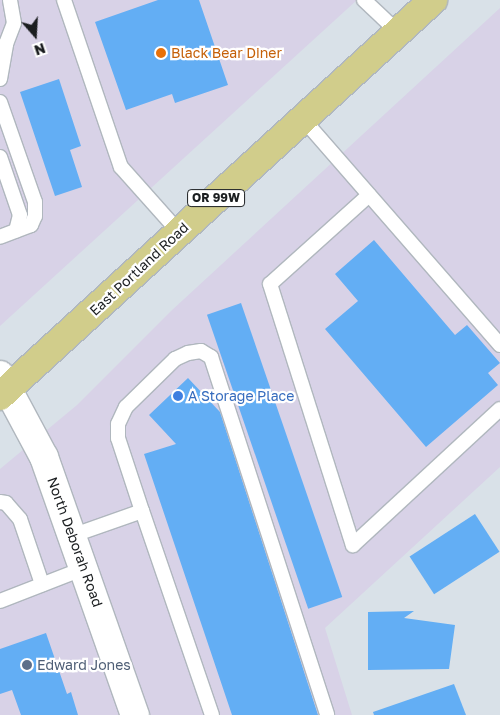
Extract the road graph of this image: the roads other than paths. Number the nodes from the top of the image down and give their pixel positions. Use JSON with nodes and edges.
{"nodes":[{"id":1,"x":10,"y":0,"type":"edge"},
{"id":2,"x":64,"y":0,"type":"edge"},
{"id":3,"x":364,"y":0,"type":"edge"},
{"id":4,"x":433,"y":0,"type":"edge"},
{"id":5,"x":398,"y":32,"type":"junction"},
{"id":6,"x":3,"y":47,"type":"edge"},
{"id":7,"x":0,"y":79,"type":"edge"},
{"id":8,"x":0,"y":102,"type":"edge"},
{"id":9,"x":303,"y":118,"type":"junction"},
{"id":10,"x":0,"y":157,"type":"edge"},
{"id":11,"x":369,"y":195,"type":"junction"},
{"id":12,"x":16,"y":231,"type":"junction"},
{"id":13,"x":179,"y":232,"type":"junction"},
{"id":14,"x":0,"y":237,"type":"edge"},
{"id":15,"x":500,"y":345,"type":"edge"},
{"id":16,"x":2,"y":386,"type":"edge"},
{"id":17,"x":500,"y":409,"type":"edge"},
{"id":18,"x":0,"y":502,"type":"edge"},
{"id":19,"x":142,"y":511,"type":"junction"},
{"id":20,"x":74,"y":534,"type":"junction"},
{"id":21,"x":85,"y":568,"type":"junction"},
{"id":22,"x":42,"y":584,"type":"junction"},
{"id":23,"x":0,"y":601,"type":"edge"},
{"id":24,"x":135,"y":715,"type":"edge"},
{"id":25,"x":212,"y":715,"type":"edge"},
{"id":26,"x":328,"y":715,"type":"edge"}],
"edges":[{"from":1,"to":6,"type":"lane"},
{"from":2,"to":13,"type":"lane"},
{"from":3,"to":5,"type":"lane"},
{"from":4,"to":5,"type":"main road","name":"East Portland Road","number":"OR 99W"},
{"from":5,"to":9,"type":"main road","name":"East Portland Road","number":"OR 99W"},
{"from":6,"to":7,"type":"lane"},
{"from":8,"to":12,"type":"lane"},
{"from":9,"to":11,"type":"lane"},
{"from":9,"to":13,"type":"main road","name":"East Portland Road","number":"OR 99W"},
{"from":10,"to":12,"type":"lane"},
{"from":11,"to":15,"type":"lane"},
{"from":11,"to":17,"type":"lane"},
{"from":12,"to":14,"type":"lane"},
{"from":13,"to":16,"type":"main road","name":"East Portland Road","number":"OR 99W"},
{"from":16,"to":20,"type":"street","name":"North Deborah Road"},
{"from":18,"to":22,"type":"lane"},
{"from":19,"to":20,"type":"lane"},
{"from":19,"to":25,"type":"lane"},
{"from":19,"to":26,"type":"lane"},
{"from":20,"to":21,"type":"street","name":"North Deborah Road"},
{"from":21,"to":22,"type":"lane"},
{"from":21,"to":24,"type":"street","name":"North Deborah Road"},
{"from":22,"to":23,"type":"lane"}]}
